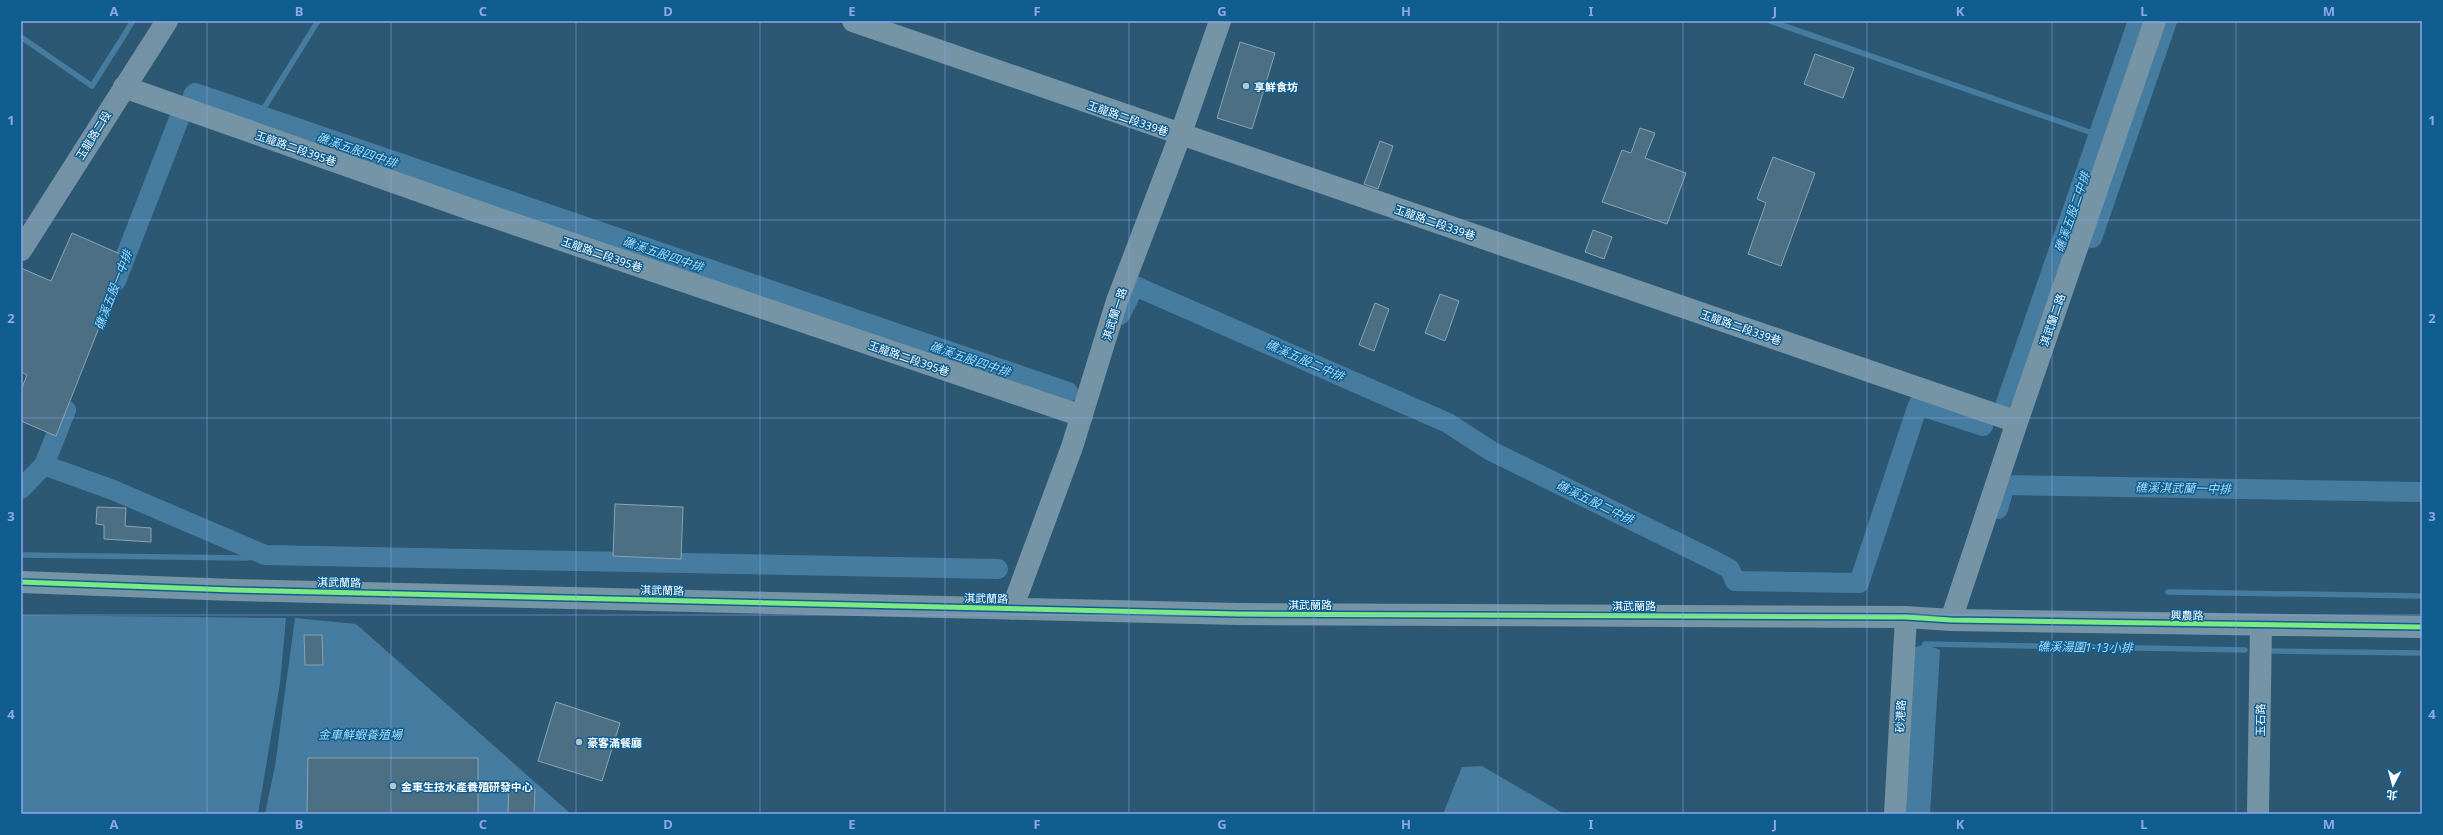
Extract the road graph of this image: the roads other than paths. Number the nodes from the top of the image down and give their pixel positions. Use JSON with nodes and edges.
{"nodes":[{"id":1,"x":167,"y":21,"type":"edge"},
{"id":2,"x":853,"y":21,"type":"edge"},
{"id":3,"x":1220,"y":21,"type":"edge"},
{"id":4,"x":2155,"y":21,"type":"edge"},
{"id":5,"x":124,"y":87,"type":"junction"},
{"id":6,"x":1180,"y":136,"type":"junction"},
{"id":7,"x":21,"y":250,"type":"edge"},
{"id":8,"x":1082,"y":416,"type":"junction"},
{"id":9,"x":2016,"y":422,"type":"junction"},
{"id":10,"x":21,"y":582,"type":"edge"},
{"id":11,"x":1012,"y":609,"type":"junction"},
{"id":12,"x":1906,"y":617,"type":"junction"},
{"id":13,"x":1951,"y":620,"type":"junction"},
{"id":14,"x":2261,"y":626,"type":"junction"},
{"id":15,"x":2422,"y":627,"type":"edge"},
{"id":16,"x":1895,"y":814,"type":"edge"},
{"id":17,"x":2258,"y":814,"type":"edge"}],
"edges":[{"from":1,"to":5,"type":"main road","name":"玉龍路二段"},
{"from":2,"to":6,"type":"street","name":"玉龍路二段339巷"},
{"from":3,"to":6,"type":"street","name":"淇武蘭一路"},
{"from":4,"to":9,"type":"street","name":"淇武蘭二路"},
{"from":5,"to":7,"type":"main road","name":"玉龍路二段"},
{"from":5,"to":8,"type":"street","name":"玉龍路二段395巷"},
{"from":6,"to":8,"type":"street","name":"淇武蘭一路"},
{"from":6,"to":9,"type":"street","name":"玉龍路二段339巷"},
{"from":8,"to":11,"type":"street","name":"淇武蘭一路"},
{"from":9,"to":13,"type":"street","name":"淇武蘭二路"},
{"from":10,"to":11,"type":"street","name":"淇武蘭路"},
{"from":11,"to":12,"type":"street","name":"淇武蘭路"},
{"from":12,"to":13,"type":"street","name":"淇武蘭路"},
{"from":12,"to":16,"type":"street","name":"砂港路"},
{"from":13,"to":14,"type":"street","name":"興農路"},
{"from":14,"to":15,"type":"street","name":"興農路"},
{"from":14,"to":17,"type":"street","name":"玉石路"}]}
